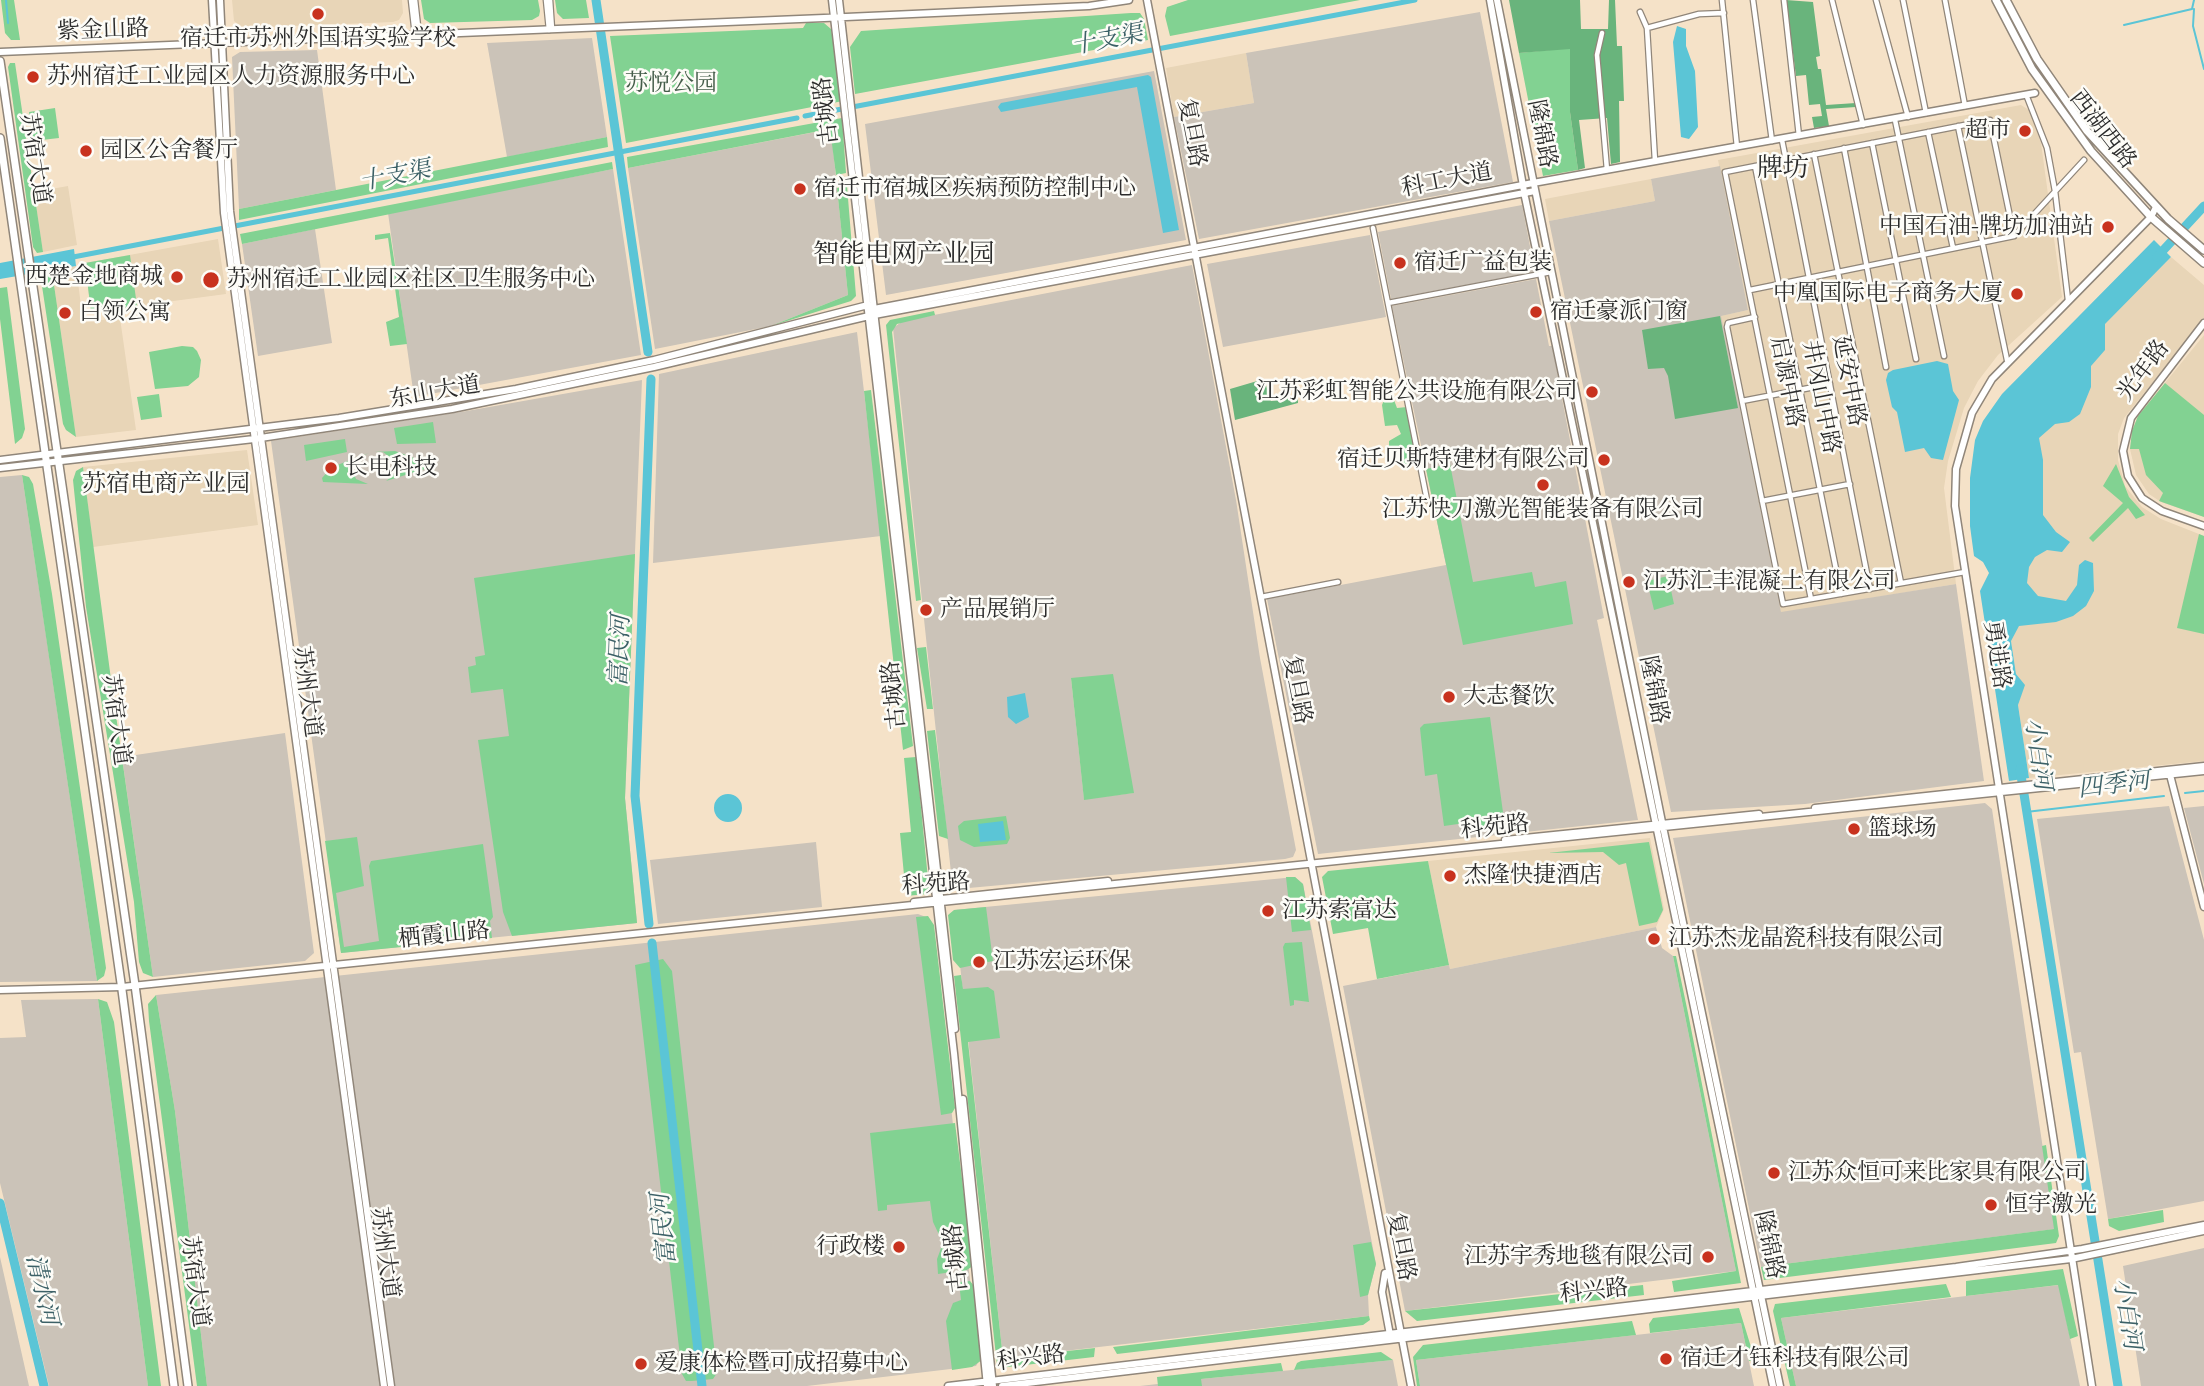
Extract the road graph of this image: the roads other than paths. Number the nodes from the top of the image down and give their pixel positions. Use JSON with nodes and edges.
{"nodes":[{"id":1,"x":212,"y":0,"type":"edge"},
{"id":2,"x":220,"y":0,"type":"edge"},
{"id":3,"x":413,"y":0,"type":"edge"},
{"id":4,"x":548,"y":0,"type":"edge"},
{"id":5,"x":832,"y":0,"type":"edge"},
{"id":6,"x":839,"y":0,"type":"edge"},
{"id":7,"x":1129,"y":0,"type":"edge"},
{"id":8,"x":1147,"y":0,"type":"edge"},
{"id":9,"x":1490,"y":0,"type":"edge"},
{"id":10,"x":1497,"y":0,"type":"edge"},
{"id":11,"x":1722,"y":0,"type":"edge"},
{"id":12,"x":1753,"y":0,"type":"edge"},
{"id":13,"x":1784,"y":0,"type":"edge"},
{"id":14,"x":1832,"y":0,"type":"edge"},
{"id":15,"x":1876,"y":0,"type":"edge"},
{"id":16,"x":1903,"y":0,"type":"edge"},
{"id":17,"x":1945,"y":0,"type":"edge"},
{"id":18,"x":1996,"y":0,"type":"edge"},
{"id":19,"x":2006,"y":0,"type":"edge"},
{"id":20,"x":1640,"y":12,"type":"dead end"},
{"id":21,"x":1496,"y":13,"type":"junction"},
{"id":22,"x":1724,"y":13,"type":"junction"},
{"id":23,"x":837,"y":18,"type":"junction"},
{"id":24,"x":1647,"y":28,"type":"junction"},
{"id":25,"x":551,"y":30,"type":"junction"},
{"id":26,"x":1602,"y":33,"type":"dead end"},
{"id":27,"x":417,"y":35,"type":"junction"},
{"id":28,"x":218,"y":44,"type":"junction"},
{"id":29,"x":0,"y":52,"type":"edge"},
{"id":30,"x":0,"y":61,"type":"edge"},
{"id":31,"x":2035,"y":93,"type":"dead end"},
{"id":32,"x":2027,"y":97,"type":"dead end"},
{"id":33,"x":1965,"y":107,"type":"junction"},
{"id":34,"x":1927,"y":114,"type":"junction"},
{"id":35,"x":1908,"y":118,"type":"junction"},
{"id":36,"x":1895,"y":120,"type":"junction"},
{"id":37,"x":1863,"y":126,"type":"junction"},
{"id":38,"x":1958,"y":126,"type":"junction"},
{"id":39,"x":1928,"y":132,"type":"junction"},
{"id":40,"x":1799,"y":137,"type":"junction"},
{"id":41,"x":0,"y":138,"type":"edge"},
{"id":42,"x":1899,"y":138,"type":"junction"},
{"id":43,"x":1782,"y":140,"type":"junction"},
{"id":44,"x":1772,"y":141,"type":"junction"},
{"id":45,"x":1872,"y":143,"type":"junction"},
{"id":46,"x":1737,"y":148,"type":"junction"},
{"id":47,"x":1844,"y":148,"type":"junction"},
{"id":48,"x":1814,"y":154,"type":"junction"},
{"id":49,"x":1786,"y":160,"type":"junction"},
{"id":50,"x":2084,"y":160,"type":"dead end"},
{"id":51,"x":1655,"y":162,"type":"junction"},
{"id":52,"x":1755,"y":166,"type":"junction"},
{"id":53,"x":1607,"y":170,"type":"junction"},
{"id":54,"x":1534,"y":187,"type":"junction"},
{"id":55,"x":1524,"y":189,"type":"junction"},
{"id":56,"x":2055,"y":191,"type":"junction"},
{"id":57,"x":2156,"y":207,"type":"junction"},
{"id":58,"x":2151,"y":217,"type":"junction"},
{"id":59,"x":1373,"y":228,"type":"dead end"},
{"id":60,"x":2014,"y":236,"type":"junction"},
{"id":61,"x":1983,"y":242,"type":"junction"},
{"id":62,"x":1195,"y":246,"type":"junction"},
{"id":63,"x":1953,"y":248,"type":"junction"},
{"id":64,"x":2204,"y":250,"type":"edge"},
{"id":65,"x":1923,"y":254,"type":"junction"},
{"id":66,"x":1196,"y":255,"type":"junction"},
{"id":67,"x":1897,"y":259,"type":"junction"},
{"id":68,"x":2204,"y":263,"type":"edge"},
{"id":69,"x":1867,"y":265,"type":"junction"},
{"id":70,"x":1551,"y":272,"type":"junction"},
{"id":71,"x":1837,"y":272,"type":"junction"},
{"id":72,"x":1542,"y":274,"type":"junction"},
{"id":73,"x":1810,"y":277,"type":"junction"},
{"id":74,"x":1779,"y":284,"type":"junction"},
{"id":75,"x":1750,"y":290,"type":"junction"},
{"id":76,"x":2068,"y":300,"type":"junction"},
{"id":77,"x":1388,"y":303,"type":"junction"},
{"id":78,"x":871,"y":311,"type":"junction"},
{"id":79,"x":1755,"y":317,"type":"junction"},
{"id":80,"x":2204,"y":323,"type":"edge"},
{"id":81,"x":1944,"y":356,"type":"dead end"},
{"id":82,"x":1916,"y":359,"type":"dead end"},
{"id":83,"x":2007,"y":360,"type":"junction"},
{"id":84,"x":1886,"y":367,"type":"dead end"},
{"id":85,"x":1830,"y":384,"type":"junction"},
{"id":86,"x":1801,"y":389,"type":"junction"},
{"id":87,"x":1771,"y":395,"type":"junction"},
{"id":88,"x":1742,"y":401,"type":"junction"},
{"id":89,"x":257,"y":429,"type":"junction"},
{"id":90,"x":258,"y":438,"type":"junction"},
{"id":91,"x":58,"y":458,"type":"junction"},
{"id":92,"x":44,"y":459,"type":"junction"},
{"id":93,"x":0,"y":460,"type":"edge"},
{"id":94,"x":0,"y":468,"type":"edge"},
{"id":95,"x":1850,"y":485,"type":"junction"},
{"id":96,"x":1821,"y":490,"type":"junction"},
{"id":97,"x":1791,"y":496,"type":"junction"},
{"id":98,"x":1427,"y":499,"type":"dead end"},
{"id":99,"x":1762,"y":501,"type":"junction"},
{"id":100,"x":2204,"y":526,"type":"edge"},
{"id":101,"x":1965,"y":572,"type":"junction"},
{"id":102,"x":1338,"y":582,"type":"dead end"},
{"id":103,"x":1901,"y":583,"type":"junction"},
{"id":104,"x":1870,"y":589,"type":"junction"},
{"id":105,"x":1841,"y":594,"type":"junction"},
{"id":106,"x":1260,"y":597,"type":"junction"},
{"id":107,"x":1811,"y":599,"type":"junction"},
{"id":108,"x":2204,"y":766,"type":"edge"},
{"id":109,"x":2204,"y":771,"type":"edge"},
{"id":110,"x":2169,"y":772,"type":"junction"},
{"id":111,"x":2003,"y":790,"type":"junction"},
{"id":112,"x":1659,"y":826,"type":"junction"},
{"id":113,"x":1311,"y":864,"type":"junction"},
{"id":114,"x":939,"y":901,"type":"junction"},
{"id":115,"x":891,"y":906,"type":"joint"},
{"id":116,"x":2204,"y":908,"type":"edge"},
{"id":117,"x":334,"y":964,"type":"junction"},
{"id":118,"x":326,"y":965,"type":"junction"},
{"id":119,"x":135,"y":985,"type":"junction"},
{"id":120,"x":122,"y":987,"type":"junction"},
{"id":121,"x":0,"y":990,"type":"edge"},
{"id":122,"x":2204,"y":1225,"type":"edge"},
{"id":123,"x":2204,"y":1231,"type":"edge"},
{"id":124,"x":2108,"y":1248,"type":"junction"},
{"id":125,"x":2071,"y":1255,"type":"junction"},
{"id":126,"x":1386,"y":1268,"type":"junction"},
{"id":127,"x":1757,"y":1293,"type":"junction"},
{"id":128,"x":1401,"y":1335,"type":"junction"},
{"id":129,"x":1390,"y":1336,"type":"junction"},
{"id":130,"x":990,"y":1384,"type":"edge"},
{"id":131,"x":174,"y":1386,"type":"edge"},
{"id":132,"x":188,"y":1386,"type":"edge"},
{"id":133,"x":384,"y":1386,"type":"edge"},
{"id":134,"x":391,"y":1386,"type":"edge"},
{"id":135,"x":948,"y":1386,"type":"edge"},
{"id":136,"x":1002,"y":1386,"type":"edge"},
{"id":137,"x":1410,"y":1386,"type":"edge"},
{"id":138,"x":1773,"y":1386,"type":"edge"},
{"id":139,"x":1780,"y":1386,"type":"edge"},
{"id":140,"x":2092,"y":1386,"type":"edge"}],
"edges":[{"from":1,"to":28,"type":"street","name":"苏州大道"},
{"from":2,"to":28,"type":"street","name":"苏州大道"},
{"from":3,"to":27,"type":"street"},
{"from":4,"to":25,"type":"street"},
{"from":5,"to":23,"type":"street","name":"古城路"},
{"from":6,"to":23,"type":"street","name":"古城路"},
{"from":7,"to":23,"type":"street","name":"紫金山路"},
{"from":8,"to":62,"type":"street","name":"复旦路"},
{"from":9,"to":21,"type":"street","name":"隆锦路"},
{"from":10,"to":21,"type":"street","name":"隆锦路"},
{"from":11,"to":22,"type":"street"},
{"from":12,"to":44,"type":"street"},
{"from":13,"to":40,"type":"street"},
{"from":14,"to":37,"type":"street"},
{"from":15,"to":35,"type":"street"},
{"from":16,"to":34,"type":"street"},
{"from":17,"to":33,"type":"street"},
{"from":18,"to":58,"type":"main road","name":"西湖西路"},
{"from":19,"to":57,"type":"main road","name":"西湖西路"},
{"from":20,"to":24,"type":"street"},
{"from":21,"to":54,"type":"street","name":"隆锦路"},
{"from":21,"to":55,"type":"street","name":"隆锦路"},
{"from":22,"to":24,"type":"street"},
{"from":22,"to":46,"type":"street"},
{"from":23,"to":25,"type":"street","name":"紫金山路"},
{"from":23,"to":78,"type":"street","name":"古城路"},
{"from":24,"to":51,"type":"street"},
{"from":25,"to":27,"type":"street","name":"紫金山路"},
{"from":26,"to":53,"type":"street"},
{"from":27,"to":28,"type":"street","name":"紫金山路"},
{"from":28,"to":29,"type":"street","name":"紫金山路"},
{"from":28,"to":89,"type":"street","name":"苏州大道"},
{"from":30,"to":91,"type":"main road","name":"苏宿大道"},
{"from":31,"to":33,"type":"street","name":"科工大道"},
{"from":32,"to":56,"type":"street"},
{"from":33,"to":34,"type":"street","name":"科工大道"},
{"from":34,"to":35,"type":"street","name":"科工大道"},
{"from":35,"to":36,"type":"street","name":"科工大道"},
{"from":36,"to":37,"type":"street","name":"科工大道"},
{"from":36,"to":42,"type":"street"},
{"from":37,"to":40,"type":"street","name":"科工大道"},
{"from":38,"to":39,"type":"street"},
{"from":38,"to":60,"type":"street"},
{"from":38,"to":61,"type":"street"},
{"from":39,"to":42,"type":"street"},
{"from":39,"to":63,"type":"street"},
{"from":40,"to":43,"type":"street","name":"科工大道"},
{"from":41,"to":92,"type":"main road","name":"苏宿大道"},
{"from":42,"to":45,"type":"street"},
{"from":42,"to":65,"type":"street"},
{"from":43,"to":44,"type":"street","name":"科工大道"},
{"from":43,"to":49,"type":"street","name":"延安中路"},
{"from":44,"to":46,"type":"street","name":"科工大道"},
{"from":45,"to":47,"type":"street"},
{"from":45,"to":67,"type":"street"},
{"from":46,"to":51,"type":"street","name":"科工大道"},
{"from":47,"to":48,"type":"street"},
{"from":47,"to":69,"type":"street"},
{"from":48,"to":49,"type":"street"},
{"from":48,"to":71,"type":"street"},
{"from":49,"to":52,"type":"street"},
{"from":49,"to":73,"type":"street","name":"延安中路"},
{"from":50,"to":56,"type":"street"},
{"from":51,"to":53,"type":"street","name":"科工大道"},
{"from":52,"to":74,"type":"street","name":"井冈山中路"},
{"from":52,"to":75,"type":"street","name":"启源中路"},
{"from":53,"to":54,"type":"street","name":"科工大道"},
{"from":54,"to":55,"type":"street","name":"科工大道"},
{"from":54,"to":70,"type":"street","name":"隆锦路"},
{"from":55,"to":62,"type":"street","name":"科工大道"},
{"from":55,"to":66,"type":"street","name":"科工大道"},
{"from":55,"to":72,"type":"street","name":"隆锦路"},
{"from":56,"to":60,"type":"street"},
{"from":56,"to":76,"type":"street"},
{"from":57,"to":58,"type":"street","name":"勇进路"},
{"from":57,"to":64,"type":"main road","name":"西湖西路"},
{"from":58,"to":68,"type":"main road","name":"西湖西路"},
{"from":58,"to":76,"type":"street","name":"勇进路"},
{"from":59,"to":77,"type":"street"},
{"from":60,"to":61,"type":"street"},
{"from":61,"to":63,"type":"street"},
{"from":61,"to":83,"type":"street"},
{"from":62,"to":66,"type":"street","name":"复旦路"},
{"from":62,"to":78,"type":"street","name":"科工大道"},
{"from":63,"to":65,"type":"street"},
{"from":65,"to":67,"type":"street"},
{"from":65,"to":81,"type":"street"},
{"from":66,"to":78,"type":"street","name":"科工大道"},
{"from":66,"to":106,"type":"street","name":"复旦路"},
{"from":67,"to":69,"type":"street"},
{"from":67,"to":82,"type":"street"},
{"from":69,"to":71,"type":"street"},
{"from":69,"to":84,"type":"street"},
{"from":70,"to":72,"type":"street"},
{"from":70,"to":112,"type":"street","name":"隆锦路"},
{"from":71,"to":73,"type":"street"},
{"from":71,"to":103,"type":"street"},
{"from":72,"to":77,"type":"street"},
{"from":72,"to":112,"type":"street","name":"隆锦路"},
{"from":73,"to":74,"type":"street"},
{"from":73,"to":85,"type":"street","name":"延安中路"},
{"from":74,"to":75,"type":"street"},
{"from":74,"to":86,"type":"street","name":"井冈山中路"},
{"from":75,"to":79,"type":"street","name":"启源中路"},
{"from":76,"to":83,"type":"street","name":"勇进路"},
{"from":77,"to":98,"type":"street"},
{"from":78,"to":89,"type":"street","name":"东山大道"},
{"from":78,"to":90,"type":"street","name":"东山大道"},
{"from":78,"to":114,"type":"street","name":"古城路"},
{"from":79,"to":87,"type":"street","name":"启源中路"},
{"from":79,"to":88,"type":"street"},
{"from":80,"to":100,"type":"street","name":"光年路"},
{"from":83,"to":101,"type":"street","name":"勇进路"},
{"from":85,"to":86,"type":"street"},
{"from":85,"to":95,"type":"street","name":"延安中路"},
{"from":86,"to":87,"type":"street"},
{"from":86,"to":96,"type":"street","name":"井冈山中路"},
{"from":87,"to":88,"type":"street"},
{"from":87,"to":97,"type":"street","name":"启源中路"},
{"from":88,"to":99,"type":"street"},
{"from":89,"to":90,"type":"street","name":"苏州大道"},
{"from":89,"to":91,"type":"street","name":"东山大道"},
{"from":90,"to":91,"type":"street","name":"东山大道"},
{"from":90,"to":117,"type":"street","name":"苏州大道"},
{"from":90,"to":118,"type":"street","name":"苏州大道"},
{"from":91,"to":92,"type":"street","name":"东山大道"},
{"from":91,"to":119,"type":"main road","name":"苏宿大道"},
{"from":92,"to":93,"type":"street","name":"东山大道"},
{"from":92,"to":94,"type":"street","name":"东山大道"},
{"from":92,"to":120,"type":"main road","name":"苏宿大道"},
{"from":95,"to":96,"type":"street"},
{"from":95,"to":104,"type":"street","name":"延安中路"},
{"from":96,"to":97,"type":"street"},
{"from":96,"to":105,"type":"street","name":"井冈山中路"},
{"from":97,"to":99,"type":"street"},
{"from":97,"to":107,"type":"street","name":"启源中路"},
{"from":99,"to":107,"type":"street"},
{"from":101,"to":103,"type":"street"},
{"from":101,"to":111,"type":"street","name":"勇进路"},
{"from":102,"to":106,"type":"street"},
{"from":103,"to":104,"type":"street"},
{"from":104,"to":105,"type":"street"},
{"from":105,"to":107,"type":"street"},
{"from":106,"to":113,"type":"street","name":"复旦路"},
{"from":108,"to":110,"type":"street","name":"科苑路"},
{"from":109,"to":110,"type":"street","name":"科苑路"},
{"from":110,"to":111,"type":"street","name":"科苑路"},
{"from":110,"to":116,"type":"street"},
{"from":111,"to":112,"type":"street","name":"科苑路"},
{"from":111,"to":125,"type":"street","name":"勇进路"},
{"from":112,"to":113,"type":"street","name":"科苑路"},
{"from":112,"to":127,"type":"street","name":"隆锦路"},
{"from":113,"to":114,"type":"street","name":"科苑路"},
{"from":113,"to":126,"type":"street","name":"复旦路"},
{"from":114,"to":115,"type":"street","name":"科苑路"},
{"from":114,"to":130,"type":"street","name":"古城路"},
{"from":115,"to":117,"type":"street","name":"栖霞山路"},
{"from":117,"to":118,"type":"street","name":"栖霞山路"},
{"from":117,"to":134,"type":"street","name":"苏州大道"},
{"from":118,"to":119,"type":"street","name":"栖霞山路"},
{"from":118,"to":133,"type":"street","name":"苏州大道"},
{"from":119,"to":120,"type":"street","name":"栖霞山路"},
{"from":119,"to":132,"type":"main road","name":"苏宿大道"},
{"from":120,"to":121,"type":"street","name":"栖霞山路"},
{"from":120,"to":131,"type":"main road","name":"苏宿大道"},
{"from":122,"to":124,"type":"street","name":"科兴路"},
{"from":123,"to":124,"type":"street","name":"科兴路"},
{"from":124,"to":125,"type":"street","name":"科兴路"},
{"from":125,"to":127,"type":"street","name":"科兴路"},
{"from":125,"to":140,"type":"street","name":"勇进路"},
{"from":126,"to":128,"type":"street","name":"复旦路"},
{"from":126,"to":129,"type":"street"},
{"from":127,"to":128,"type":"street","name":"科兴路"},
{"from":127,"to":138,"type":"street","name":"隆锦路"},
{"from":127,"to":139,"type":"street","name":"隆锦路"},
{"from":128,"to":129,"type":"street","name":"科兴路"},
{"from":128,"to":137,"type":"street","name":"复旦路"},
{"from":129,"to":130,"type":"street","name":"科兴路"},
{"from":129,"to":136,"type":"street","name":"科兴路"},
{"from":130,"to":135,"type":"street","name":"科兴路"}]}
